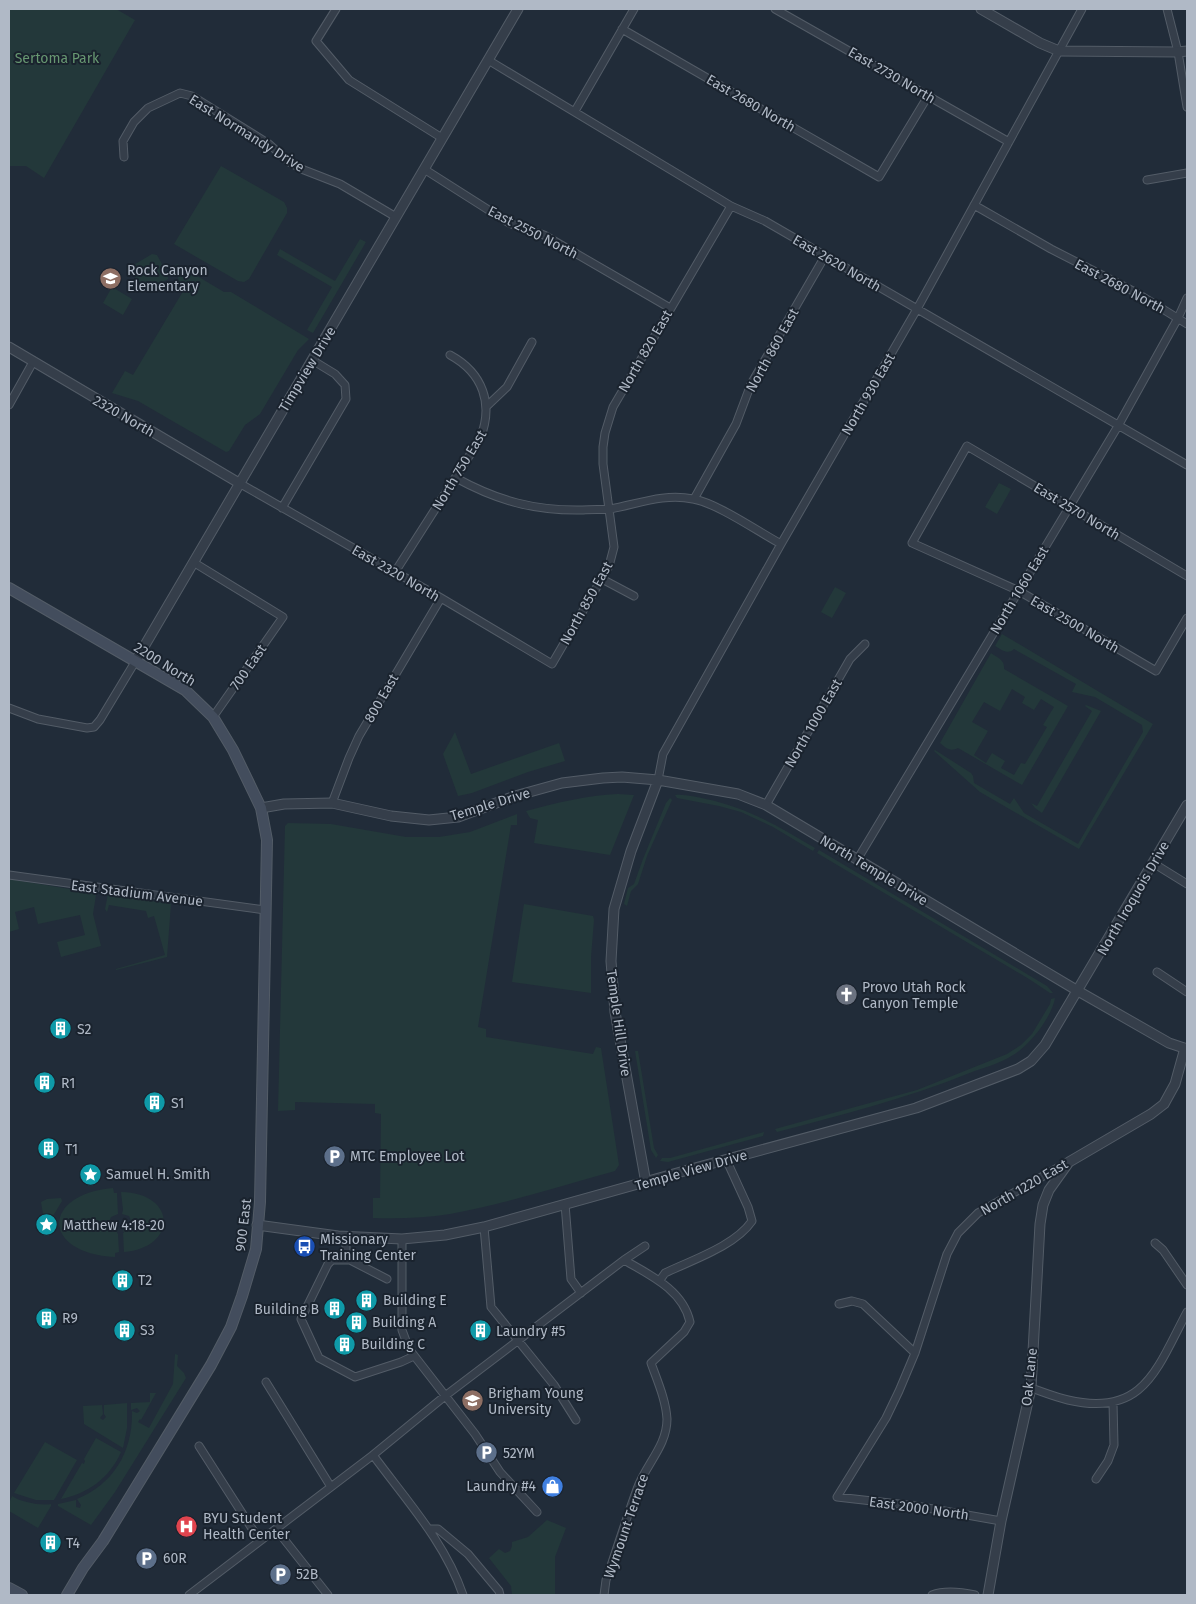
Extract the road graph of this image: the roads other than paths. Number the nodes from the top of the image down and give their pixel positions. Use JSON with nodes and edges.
{"nodes":[{"id":1,"x":336,"y":9,"type":"edge"},
{"id":2,"x":518,"y":9,"type":"edge"},
{"id":3,"x":634,"y":9,"type":"edge"},
{"id":4,"x":775,"y":9,"type":"edge"},
{"id":5,"x":981,"y":9,"type":"edge"},
{"id":6,"x":1082,"y":9,"type":"edge"},
{"id":7,"x":1167,"y":9,"type":"edge"},
{"id":8,"x":622,"y":29,"type":"junction"},
{"id":9,"x":1059,"y":51,"type":"junction"},
{"id":10,"x":1183,"y":51,"type":"edge"},
{"id":11,"x":488,"y":60,"type":"junction"},
{"id":12,"x":928,"y":96,"type":"junction"},
{"id":13,"x":1187,"y":107,"type":"edge"},
{"id":14,"x":575,"y":111,"type":"junction"},
{"id":15,"x":442,"y":138,"type":"junction"},
{"id":16,"x":1009,"y":142,"type":"junction"},
{"id":17,"x":124,"y":157,"type":"dead end"},
{"id":18,"x":424,"y":169,"type":"junction"},
{"id":19,"x":1187,"y":173,"type":"edge"},
{"id":20,"x":1147,"y":180,"type":"dead end"},
{"id":21,"x":974,"y":205,"type":"junction"},
{"id":22,"x":730,"y":206,"type":"junction"},
{"id":23,"x":396,"y":217,"type":"junction"},
{"id":24,"x":825,"y":256,"type":"junction"},
{"id":25,"x":1187,"y":298,"type":"edge"},
{"id":26,"x":670,"y":308,"type":"junction"},
{"id":27,"x":918,"y":309,"type":"junction"},
{"id":28,"x":1178,"y":318,"type":"junction"},
{"id":29,"x":1187,"y":324,"type":"edge"},
{"id":30,"x":532,"y":342,"type":"dead end"},
{"id":31,"x":9,"y":347,"type":"edge"},
{"id":32,"x":450,"y":355,"type":"dead end"},
{"id":33,"x":312,"y":360,"type":"junction"},
{"id":34,"x":33,"y":362,"type":"junction"},
{"id":35,"x":9,"y":405,"type":"edge"},
{"id":36,"x":487,"y":406,"type":"junction"},
{"id":37,"x":1118,"y":426,"type":"junction"},
{"id":38,"x":1187,"y":465,"type":"edge"},
{"id":39,"x":456,"y":478,"type":"junction"},
{"id":40,"x":239,"y":483,"type":"junction"},
{"id":41,"x":694,"y":499,"type":"junction"},
{"id":42,"x":1069,"y":507,"type":"junction"},
{"id":43,"x":282,"y":508,"type":"junction"},
{"id":44,"x":610,"y":509,"type":"junction"},
{"id":45,"x":912,"y":543,"type":"joint"},
{"id":46,"x":781,"y":544,"type":"junction"},
{"id":47,"x":193,"y":562,"type":"junction"},
{"id":48,"x":395,"y":572,"type":"junction"},
{"id":49,"x":1187,"y":576,"type":"edge"},
{"id":50,"x":602,"y":579,"type":"junction"},
{"id":51,"x":9,"y":588,"type":"edge"},
{"id":52,"x":1019,"y":591,"type":"junction"},
{"id":53,"x":634,"y":596,"type":"dead end"},
{"id":54,"x":441,"y":598,"type":"junction"},
{"id":55,"x":1187,"y":618,"type":"edge"},
{"id":56,"x":865,"y":644,"type":"dead end"},
{"id":57,"x":135,"y":662,"type":"junction"},
{"id":58,"x":552,"y":664,"type":"joint"},
{"id":59,"x":9,"y":708,"type":"edge"},
{"id":60,"x":213,"y":717,"type":"junction"},
{"id":61,"x":658,"y":780,"type":"junction"},
{"id":62,"x":332,"y":804,"type":"junction"},
{"id":63,"x":766,"y":805,"type":"junction"},
{"id":64,"x":1187,"y":805,"type":"edge"},
{"id":65,"x":261,"y":808,"type":"junction"},
{"id":66,"x":857,"y":860,"type":"junction"},
{"id":67,"x":1153,"y":863,"type":"junction"},
{"id":68,"x":9,"y":875,"type":"edge"},
{"id":69,"x":1187,"y":884,"type":"edge"},
{"id":70,"x":265,"y":910,"type":"junction"},
{"id":71,"x":1157,"y":972,"type":"dead end"},
{"id":72,"x":1078,"y":991,"type":"junction"},
{"id":73,"x":1187,"y":992,"type":"edge"},
{"id":74,"x":1186,"y":1047,"type":"edge"},
{"id":75,"x":726,"y":1159,"type":"junction"},
{"id":76,"x":1068,"y":1162,"type":"junction"},
{"id":77,"x":646,"y":1182,"type":"junction"},
{"id":78,"x":565,"y":1204,"type":"junction"},
{"id":79,"x":258,"y":1225,"type":"junction"},
{"id":80,"x":484,"y":1227,"type":"junction"},
{"id":81,"x":346,"y":1236,"type":"junction"},
{"id":82,"x":402,"y":1239,"type":"junction"},
{"id":83,"x":1155,"y":1243,"type":"dead end"},
{"id":84,"x":645,"y":1246,"type":"dead end"},
{"id":85,"x":346,"y":1260,"type":"junction"},
{"id":86,"x":624,"y":1260,"type":"junction"},
{"id":87,"x":386,"y":1279,"type":"dead end"},
{"id":88,"x":660,"y":1280,"type":"junction"},
{"id":89,"x":1187,"y":1285,"type":"edge"},
{"id":90,"x":581,"y":1292,"type":"junction"},
{"id":91,"x":839,"y":1304,"type":"dead end"},
{"id":92,"x":1187,"y":1312,"type":"edge"},
{"id":93,"x":518,"y":1341,"type":"junction"},
{"id":94,"x":914,"y":1353,"type":"junction"},
{"id":95,"x":414,"y":1356,"type":"junction"},
{"id":96,"x":266,"y":1382,"type":"dead end"},
{"id":97,"x":1031,"y":1388,"type":"junction"},
{"id":98,"x":445,"y":1396,"type":"junction"},
{"id":99,"x":1113,"y":1403,"type":"junction"},
{"id":100,"x":576,"y":1420,"type":"dead end"},
{"id":101,"x":199,"y":1446,"type":"dead end"},
{"id":102,"x":373,"y":1455,"type":"junction"},
{"id":103,"x":1096,"y":1479,"type":"dead end"},
{"id":104,"x":331,"y":1487,"type":"junction"},
{"id":105,"x":837,"y":1497,"type":"joint"},
{"id":106,"x":537,"y":1512,"type":"dead end"},
{"id":107,"x":1001,"y":1521,"type":"junction"},
{"id":108,"x":276,"y":1529,"type":"junction"},
{"id":109,"x":429,"y":1529,"type":"junction"},
{"id":110,"x":260,"y":1541,"type":"junction"},
{"id":111,"x":9,"y":1588,"type":"edge"},
{"id":112,"x":22,"y":1595,"type":"edge"},
{"id":113,"x":67,"y":1595,"type":"edge"},
{"id":114,"x":189,"y":1595,"type":"edge"},
{"id":115,"x":328,"y":1595,"type":"edge"},
{"id":116,"x":463,"y":1595,"type":"edge"},
{"id":117,"x":500,"y":1595,"type":"edge"},
{"id":118,"x":604,"y":1595,"type":"edge"},
{"id":119,"x":932,"y":1595,"type":"edge"},
{"id":120,"x":975,"y":1595,"type":"edge"},
{"id":121,"x":983,"y":1595,"type":"edge"},
{"id":122,"x":988,"y":1595,"type":"edge"}],
"edges":[{"from":1,"to":15,"type":"street"},
{"from":2,"to":11,"type":"street","name":"Timpview Drive"},
{"from":3,"to":8,"type":"street"},
{"from":4,"to":12,"type":"street","name":"East 2730 North"},
{"from":5,"to":9,"type":"street"},
{"from":6,"to":9,"type":"street","name":"North 930 East"},
{"from":7,"to":10,"type":"street"},
{"from":8,"to":12,"type":"street","name":"East 2680 North"},
{"from":8,"to":14,"type":"street"},
{"from":9,"to":10,"type":"street"},
{"from":9,"to":16,"type":"street","name":"North 930 East"},
{"from":10,"to":13,"type":"street"},
{"from":11,"to":14,"type":"street","name":"East 2620 North"},
{"from":11,"to":15,"type":"street","name":"Timpview Drive"},
{"from":12,"to":16,"type":"street","name":"East 2730 North"},
{"from":14,"to":22,"type":"street","name":"East 2620 North"},
{"from":15,"to":18,"type":"street","name":"Timpview Drive"},
{"from":16,"to":21,"type":"street","name":"North 930 East"},
{"from":17,"to":23,"type":"street","name":"East Normandy Drive"},
{"from":18,"to":23,"type":"street","name":"Timpview Drive"},
{"from":18,"to":26,"type":"street","name":"East 2550 North"},
{"from":19,"to":20,"type":"street"},
{"from":21,"to":27,"type":"street","name":"North 930 East"},
{"from":21,"to":28,"type":"street","name":"East 2680 North"},
{"from":22,"to":24,"type":"street","name":"East 2620 North"},
{"from":22,"to":26,"type":"street","name":"North 820 East"},
{"from":23,"to":33,"type":"street","name":"Timpview Drive"},
{"from":24,"to":27,"type":"street","name":"East 2620 North"},
{"from":24,"to":41,"type":"street","name":"North 860 East"},
{"from":25,"to":28,"type":"street","name":"North 1060 East"},
{"from":26,"to":44,"type":"street","name":"North 820 East"},
{"from":27,"to":37,"type":"street","name":"East 2620 North"},
{"from":27,"to":46,"type":"street","name":"North 930 East"},
{"from":28,"to":29,"type":"street","name":"East 2680 North"},
{"from":28,"to":37,"type":"street","name":"North 1060 East"},
{"from":30,"to":36,"type":"street"},
{"from":31,"to":34,"type":"street","name":"2320 North"},
{"from":32,"to":36,"type":"street"},
{"from":33,"to":40,"type":"street","name":"Timpview Drive"},
{"from":33,"to":43,"type":"street"},
{"from":34,"to":35,"type":"street"},
{"from":34,"to":40,"type":"street","name":"2320 North"},
{"from":36,"to":39,"type":"street","name":"North 750 East"},
{"from":37,"to":38,"type":"street","name":"East 2620 North"},
{"from":37,"to":42,"type":"street","name":"North 1060 East"},
{"from":39,"to":44,"type":"street"},
{"from":39,"to":48,"type":"street","name":"North 750 East"},
{"from":40,"to":43,"type":"street","name":"East 2320 North"},
{"from":40,"to":47,"type":"street","name":"Timpview Drive"},
{"from":41,"to":44,"type":"street"},
{"from":41,"to":46,"type":"street"},
{"from":42,"to":45,"type":"street","name":"East 2570 North"},
{"from":42,"to":49,"type":"street","name":"East 2570 North"},
{"from":42,"to":52,"type":"street","name":"North 1060 East"},
{"from":43,"to":48,"type":"street","name":"East 2320 North"},
{"from":44,"to":50,"type":"street","name":"North 850 East"},
{"from":45,"to":52,"type":"street","name":"East 2500 North"},
{"from":46,"to":61,"type":"street","name":"North 930 East"},
{"from":47,"to":57,"type":"street","name":"Timpview Drive"},
{"from":47,"to":60,"type":"street","name":"700 East"},
{"from":48,"to":54,"type":"street","name":"East 2320 North"},
{"from":50,"to":53,"type":"street"},
{"from":50,"to":58,"type":"street","name":"North 850 East"},
{"from":51,"to":57,"type":"main road","name":"2200 North"},
{"from":52,"to":55,"type":"street","name":"East 2500 North"},
{"from":52,"to":66,"type":"street","name":"North 1060 East"},
{"from":54,"to":58,"type":"street","name":"East 2320 North"},
{"from":54,"to":62,"type":"street","name":"800 East"},
{"from":56,"to":63,"type":"street","name":"North 1000 East"},
{"from":57,"to":59,"type":"street","name":"Timpview Drive"},
{"from":57,"to":60,"type":"main road","name":"2200 North"},
{"from":60,"to":65,"type":"main road","name":"2200 North"},
{"from":61,"to":62,"type":"street","name":"Temple Drive"},
{"from":61,"to":63,"type":"street","name":"North Temple Drive"},
{"from":61,"to":77,"type":"street","name":"Temple Hill Drive"},
{"from":62,"to":65,"type":"street","name":"Temple Drive"},
{"from":63,"to":66,"type":"street","name":"North Temple Drive"},
{"from":64,"to":67,"type":"street","name":"North Iroquois Drive"},
{"from":65,"to":70,"type":"main road","name":"900 East"},
{"from":66,"to":72,"type":"street","name":"North Temple Drive"},
{"from":67,"to":69,"type":"street"},
{"from":67,"to":72,"type":"street","name":"North Iroquois Drive"},
{"from":68,"to":70,"type":"street","name":"East Stadium Avenue"},
{"from":70,"to":79,"type":"main road","name":"900 East"},
{"from":71,"to":73,"type":"street"},
{"from":72,"to":74,"type":"street","name":"North Temple Drive"},
{"from":72,"to":75,"type":"street","name":"Temple View Drive"},
{"from":74,"to":76,"type":"street","name":"North 1220 East"},
{"from":75,"to":77,"type":"street","name":"Temple View Drive"},
{"from":75,"to":88,"type":"street"},
{"from":76,"to":94,"type":"street","name":"North 1220 East"},
{"from":76,"to":97,"type":"street","name":"Oak Lane"},
{"from":77,"to":78,"type":"street","name":"Temple View Drive"},
{"from":78,"to":80,"type":"street","name":"Temple View Drive"},
{"from":78,"to":90,"type":"street"},
{"from":79,"to":81,"type":"street","name":"Temple View Drive"},
{"from":79,"to":113,"type":"main road","name":"900 East"},
{"from":80,"to":82,"type":"street","name":"Temple View Drive"},
{"from":80,"to":93,"type":"street"},
{"from":81,"to":82,"type":"street","name":"Temple View Drive"},
{"from":81,"to":85,"type":"street"},
{"from":82,"to":95,"type":"street"},
{"from":83,"to":89,"type":"street"},
{"from":84,"to":86,"type":"street"},
{"from":85,"to":87,"type":"street"},
{"from":85,"to":95,"type":"street"},
{"from":86,"to":88,"type":"street","name":"Wymount Terrace"},
{"from":86,"to":90,"type":"street"},
{"from":88,"to":118,"type":"street","name":"Wymount Terrace"},
{"from":90,"to":93,"type":"street"},
{"from":91,"to":94,"type":"street"},
{"from":92,"to":99,"type":"street"},
{"from":93,"to":98,"type":"street"},
{"from":93,"to":100,"type":"street"},
{"from":94,"to":105,"type":"street","name":"North 1220 East"},
{"from":95,"to":98,"type":"street"},
{"from":96,"to":104,"type":"street"},
{"from":97,"to":99,"type":"street"},
{"from":97,"to":107,"type":"street","name":"Oak Lane"},
{"from":98,"to":102,"type":"street"},
{"from":98,"to":106,"type":"street"},
{"from":99,"to":103,"type":"street"},
{"from":101,"to":110,"type":"street"},
{"from":102,"to":104,"type":"street"},
{"from":102,"to":109,"type":"street"},
{"from":104,"to":108,"type":"street"},
{"from":105,"to":107,"type":"street","name":"East 2000 North"},
{"from":107,"to":122,"type":"street","name":"Oak Lane"},
{"from":108,"to":110,"type":"street"},
{"from":108,"to":115,"type":"street"},
{"from":109,"to":116,"type":"street"},
{"from":109,"to":117,"type":"street"},
{"from":110,"to":114,"type":"street"},
{"from":111,"to":112,"type":"main road"},
{"from":119,"to":120,"type":"street"},
{"from":121,"to":122,"type":"street"}]}
